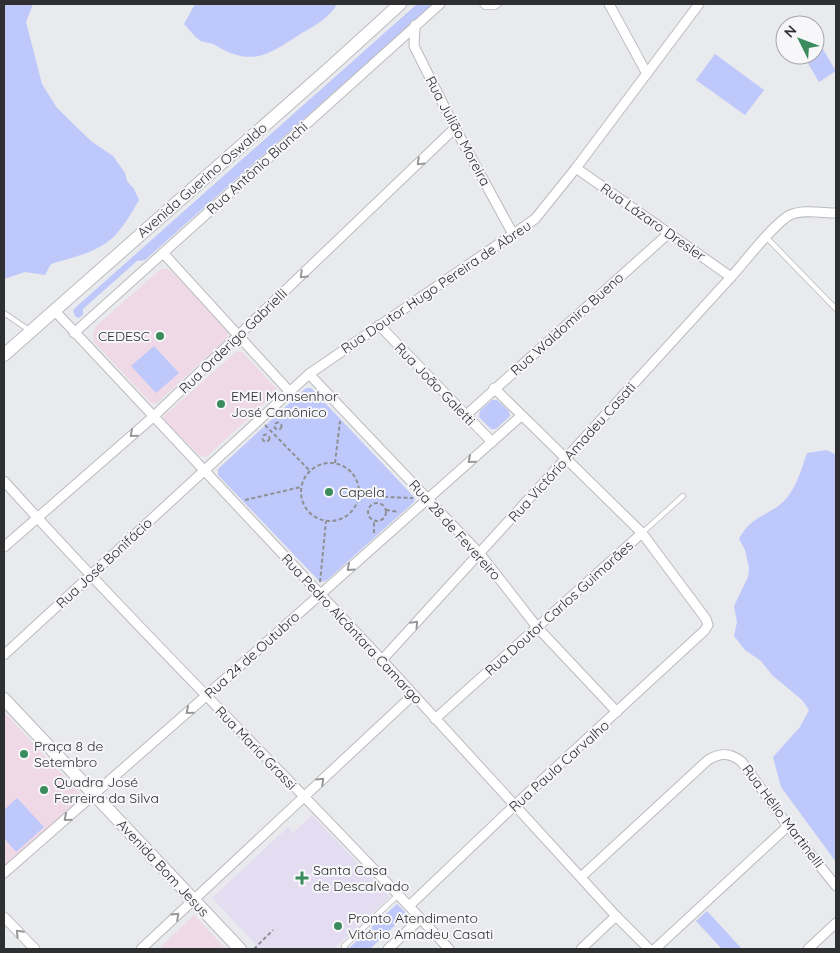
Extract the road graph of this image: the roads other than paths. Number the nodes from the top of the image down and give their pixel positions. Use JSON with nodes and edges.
{"nodes":[{"id":1,"x":400,"y":4,"type":"edge"},
{"id":2,"x":440,"y":4,"type":"edge"},
{"id":3,"x":482,"y":4,"type":"edge"},
{"id":4,"x":499,"y":4,"type":"edge"},
{"id":5,"x":609,"y":4,"type":"edge"},
{"id":6,"x":699,"y":4,"type":"edge"},
{"id":7,"x":415,"y":25,"type":"junction"},
{"id":8,"x":647,"y":74,"type":"junction"},
{"id":9,"x":455,"y":128,"type":"junction"},
{"id":10,"x":576,"y":168,"type":"junction"},
{"id":11,"x":836,"y":213,"type":"edge"},
{"id":12,"x":669,"y":233,"type":"junction"},
{"id":13,"x":514,"y":234,"type":"junction"},
{"id":14,"x":764,"y":239,"type":"junction"},
{"id":15,"x":164,"y":254,"type":"junction"},
{"id":16,"x":731,"y":277,"type":"junction"},
{"id":17,"x":836,"y":309,"type":"edge"},
{"id":18,"x":54,"y":310,"type":"junction"},
{"id":19,"x":4,"y":312,"type":"edge"},
{"id":20,"x":379,"y":325,"type":"junction"},
{"id":21,"x":31,"y":331,"type":"junction"},
{"id":22,"x":74,"y":333,"type":"junction"},
{"id":23,"x":238,"y":336,"type":"junction"},
{"id":24,"x":4,"y":355,"type":"edge"},
{"id":25,"x":309,"y":374,"type":"junction"},
{"id":26,"x":494,"y":388,"type":"junction"},
{"id":27,"x":289,"y":391,"type":"junction"},
{"id":28,"x":465,"y":416,"type":"junction"},
{"id":29,"x":521,"y":416,"type":"junction"},
{"id":30,"x":153,"y":417,"type":"junction"},
{"id":31,"x":492,"y":442,"type":"junction"},
{"id":32,"x":566,"y":458,"type":"junction"},
{"id":33,"x":204,"y":470,"type":"junction"},
{"id":34,"x":4,"y":480,"type":"edge"},
{"id":35,"x":683,"y":496,"type":"dead end"},
{"id":36,"x":427,"y":499,"type":"junction"},
{"id":37,"x":37,"y":517,"type":"junction"},
{"id":38,"x":642,"y":533,"type":"junction"},
{"id":39,"x":4,"y":547,"type":"edge"},
{"id":40,"x":480,"y":554,"type":"junction"},
{"id":41,"x":91,"y":576,"type":"junction"},
{"id":42,"x":320,"y":594,"type":"junction"},
{"id":43,"x":537,"y":626,"type":"junction"},
{"id":44,"x":4,"y":655,"type":"edge"},
{"id":45,"x":382,"y":660,"type":"junction"},
{"id":46,"x":413,"y":695,"type":"junction"},
{"id":47,"x":206,"y":696,"type":"junction"},
{"id":48,"x":4,"y":699,"type":"edge"},
{"id":49,"x":617,"y":712,"type":"junction"},
{"id":50,"x":435,"y":719,"type":"junction"},
{"id":51,"x":93,"y":794,"type":"junction"},
{"id":52,"x":304,"y":798,"type":"junction"},
{"id":53,"x":514,"y":806,"type":"junction"},
{"id":54,"x":788,"y":826,"type":"junction"},
{"id":55,"x":4,"y":873,"type":"edge"},
{"id":56,"x":581,"y":877,"type":"junction"},
{"id":57,"x":836,"y":886,"type":"edge"},
{"id":58,"x":398,"y":895,"type":"junction"},
{"id":59,"x":193,"y":900,"type":"junction"},
{"id":60,"x":409,"y":906,"type":"junction"},
{"id":61,"x":616,"y":916,"type":"junction"},
{"id":62,"x":4,"y":917,"type":"edge"},
{"id":63,"x":420,"y":919,"type":"junction"},
{"id":64,"x":836,"y":923,"type":"edge"},
{"id":65,"x":34,"y":949,"type":"edge"},
{"id":66,"x":141,"y":949,"type":"edge"},
{"id":67,"x":240,"y":949,"type":"edge"},
{"id":68,"x":345,"y":949,"type":"edge"},
{"id":69,"x":388,"y":949,"type":"edge"},
{"id":70,"x":448,"y":949,"type":"edge"},
{"id":71,"x":581,"y":949,"type":"edge"},
{"id":72,"x":649,"y":949,"type":"edge"},
{"id":73,"x":655,"y":949,"type":"edge"},
{"id":74,"x":808,"y":949,"type":"edge"}],
"edges":[{"from":1,"to":18,"type":"street","name":"Avenida Guerino Oswaldo"},
{"from":2,"to":7,"type":"street","name":"Rua Antônio Bianchi"},
{"from":3,"to":4,"type":"lane"},
{"from":5,"to":8,"type":"street"},
{"from":6,"to":8,"type":"street","name":"Rua Doutor Hugo Pereira de Abreu"},
{"from":7,"to":9,"type":"street","name":"Rua Julião Moreira"},
{"from":7,"to":15,"type":"street","name":"Rua Antônio Bianchi"},
{"from":8,"to":10,"type":"street","name":"Rua Doutor Hugo Pereira de Abreu"},
{"from":9,"to":13,"type":"street","name":"Rua Julião Moreira"},
{"from":9,"to":23,"type":"street","name":"Rua Orderigo Gabrielli","one_way":true},
{"from":10,"to":12,"type":"street","name":"Rua Lázaro Dresler"},
{"from":10,"to":13,"type":"street","name":"Rua Doutor Hugo Pereira de Abreu"},
{"from":11,"to":14,"type":"street","name":"Rua Victório Amadeu Casati"},
{"from":12,"to":16,"type":"street","name":"Rua Lázaro Dresler"},
{"from":12,"to":26,"type":"street","name":"Rua Waldomiro Bueno"},
{"from":13,"to":20,"type":"street","name":"Rua Doutor Hugo Pereira de Abreu"},
{"from":14,"to":16,"type":"street","name":"Rua Victório Amadeu Casati"},
{"from":14,"to":17,"type":"lane"},
{"from":15,"to":22,"type":"street","name":"Rua Antônio Bianchi"},
{"from":15,"to":23,"type":"street"},
{"from":16,"to":32,"type":"street","name":"Rua Victório Amadeu Casati"},
{"from":18,"to":21,"type":"street","name":"Avenida Guerino Oswaldo"},
{"from":18,"to":22,"type":"street","name":"Rua Pedro Alcântara Camargo"},
{"from":19,"to":21,"type":"lane"},
{"from":20,"to":25,"type":"street","name":"Rua Doutor Hugo Pereira de Abreu"},
{"from":20,"to":28,"type":"street","name":"Rua João Galetti"},
{"from":21,"to":24,"type":"street","name":"Avenida Guerino Oswaldo"},
{"from":22,"to":30,"type":"street","name":"Rua Pedro Alcântara Camargo"},
{"from":23,"to":27,"type":"street"},
{"from":23,"to":30,"type":"street","name":"Rua Orderigo Gabrielli"},
{"from":25,"to":27,"type":"street","name":"Rua Doutor Hugo Pereira de Abreu"},
{"from":25,"to":36,"type":"street","name":"Rua 28 de Fevereiro"},
{"from":26,"to":28,"type":"street","name":"Rua Waldomiro Bueno"},
{"from":26,"to":29,"type":"street"},
{"from":27,"to":33,"type":"street","name":"Rua José Bonifácio"},
{"from":28,"to":31,"type":"street","name":"Rua João Galetti"},
{"from":29,"to":31,"type":"street","name":"Rua 24 de Outubro"},
{"from":29,"to":32,"type":"street"},
{"from":30,"to":33,"type":"street","name":"Rua Pedro Alcântara Camargo"},
{"from":30,"to":37,"type":"street","name":"Rua Orderigo Gabrielli","one_way":true},
{"from":31,"to":36,"type":"street","name":"Rua 24 de Outubro","one_way":true},
{"from":32,"to":38,"type":"street"},
{"from":32,"to":40,"type":"street","name":"Rua Victório Amadeu Casati"},
{"from":33,"to":41,"type":"street","name":"Rua José Bonifácio"},
{"from":33,"to":42,"type":"street","name":"Rua Pedro Alcântara Camargo"},
{"from":34,"to":37,"type":"street","name":"Rua Maria Grassi"},
{"from":35,"to":38,"type":"lane","name":"Rua Doutor Carlos Guimarães"},
{"from":36,"to":40,"type":"street","name":"Rua 28 de Fevereiro"},
{"from":36,"to":42,"type":"street","name":"Rua 24 de Outubro","one_way":true},
{"from":37,"to":39,"type":"street","name":"Rua Orderigo Gabrielli"},
{"from":37,"to":41,"type":"street","name":"Rua Maria Grassi"},
{"from":38,"to":43,"type":"street","name":"Rua Doutor Carlos Guimarães"},
{"from":38,"to":49,"type":"street","name":"Rua Paula Carvalho"},
{"from":40,"to":43,"type":"street","name":"Rua 28 de Fevereiro"},
{"from":45,"to":40,"type":"street","name":"Rua Victório Amadeu Casati","one_way":true},
{"from":41,"to":44,"type":"street","name":"Rua José Bonifácio"},
{"from":41,"to":47,"type":"street","name":"Rua Maria Grassi"},
{"from":42,"to":45,"type":"street","name":"Rua Pedro Alcântara Camargo"},
{"from":42,"to":47,"type":"street","name":"Rua 24 de Outubro"},
{"from":43,"to":49,"type":"street","name":"Rua 28 de Fevereiro"},
{"from":43,"to":50,"type":"street","name":"Rua Doutor Carlos Guimarães"},
{"from":45,"to":46,"type":"street","name":"Rua Pedro Alcântara Camargo"},
{"from":46,"to":50,"type":"street","name":"Rua Pedro Alcântara Camargo"},
{"from":52,"to":46,"type":"street","one_way":true},
{"from":47,"to":51,"type":"street","name":"Rua 24 de Outubro","one_way":true},
{"from":47,"to":52,"type":"street","name":"Rua Maria Grassi"},
{"from":48,"to":51,"type":"street","name":"Avenida Bom Jesus"},
{"from":49,"to":53,"type":"street","name":"Rua Paula Carvalho"},
{"from":50,"to":53,"type":"street","name":"Rua Pedro Alcântara Camargo"},
{"from":51,"to":55,"type":"street","name":"Rua 24 de Outubro","one_way":true},
{"from":51,"to":59,"type":"street","name":"Avenida Bom Jesus"},
{"from":52,"to":58,"type":"street","name":"Rua Maria Grassi"},
{"from":52,"to":59,"type":"street"},
{"from":53,"to":56,"type":"street","name":"Rua Pedro Alcântara Camargo"},
{"from":53,"to":60,"type":"street","name":"Rua Paula Carvalho"},
{"from":54,"to":56,"type":"street","name":"Rua Hélio Martinelli"},
{"from":54,"to":57,"type":"street","name":"Rua Hélio Martinelli"},
{"from":54,"to":73,"type":"street"},
{"from":56,"to":61,"type":"street","name":"Rua Pedro Alcântara Camargo"},
{"from":58,"to":60,"type":"street","name":"Rua Maria Grassi"},
{"from":58,"to":68,"type":"lane"},
{"from":66,"to":59,"type":"street","one_way":true},
{"from":59,"to":67,"type":"street","name":"Avenida Bom Jesus"},
{"from":60,"to":63,"type":"street","name":"Rua Maria Grassi"},
{"from":61,"to":71,"type":"street"},
{"from":61,"to":72,"type":"street","name":"Rua Pedro Alcântara Camargo"},
{"from":65,"to":62,"type":"street","one_way":true},
{"from":63,"to":69,"type":"street"},
{"from":63,"to":70,"type":"street","name":"Rua Maria Grassi"},
{"from":64,"to":74,"type":"street"}]}
